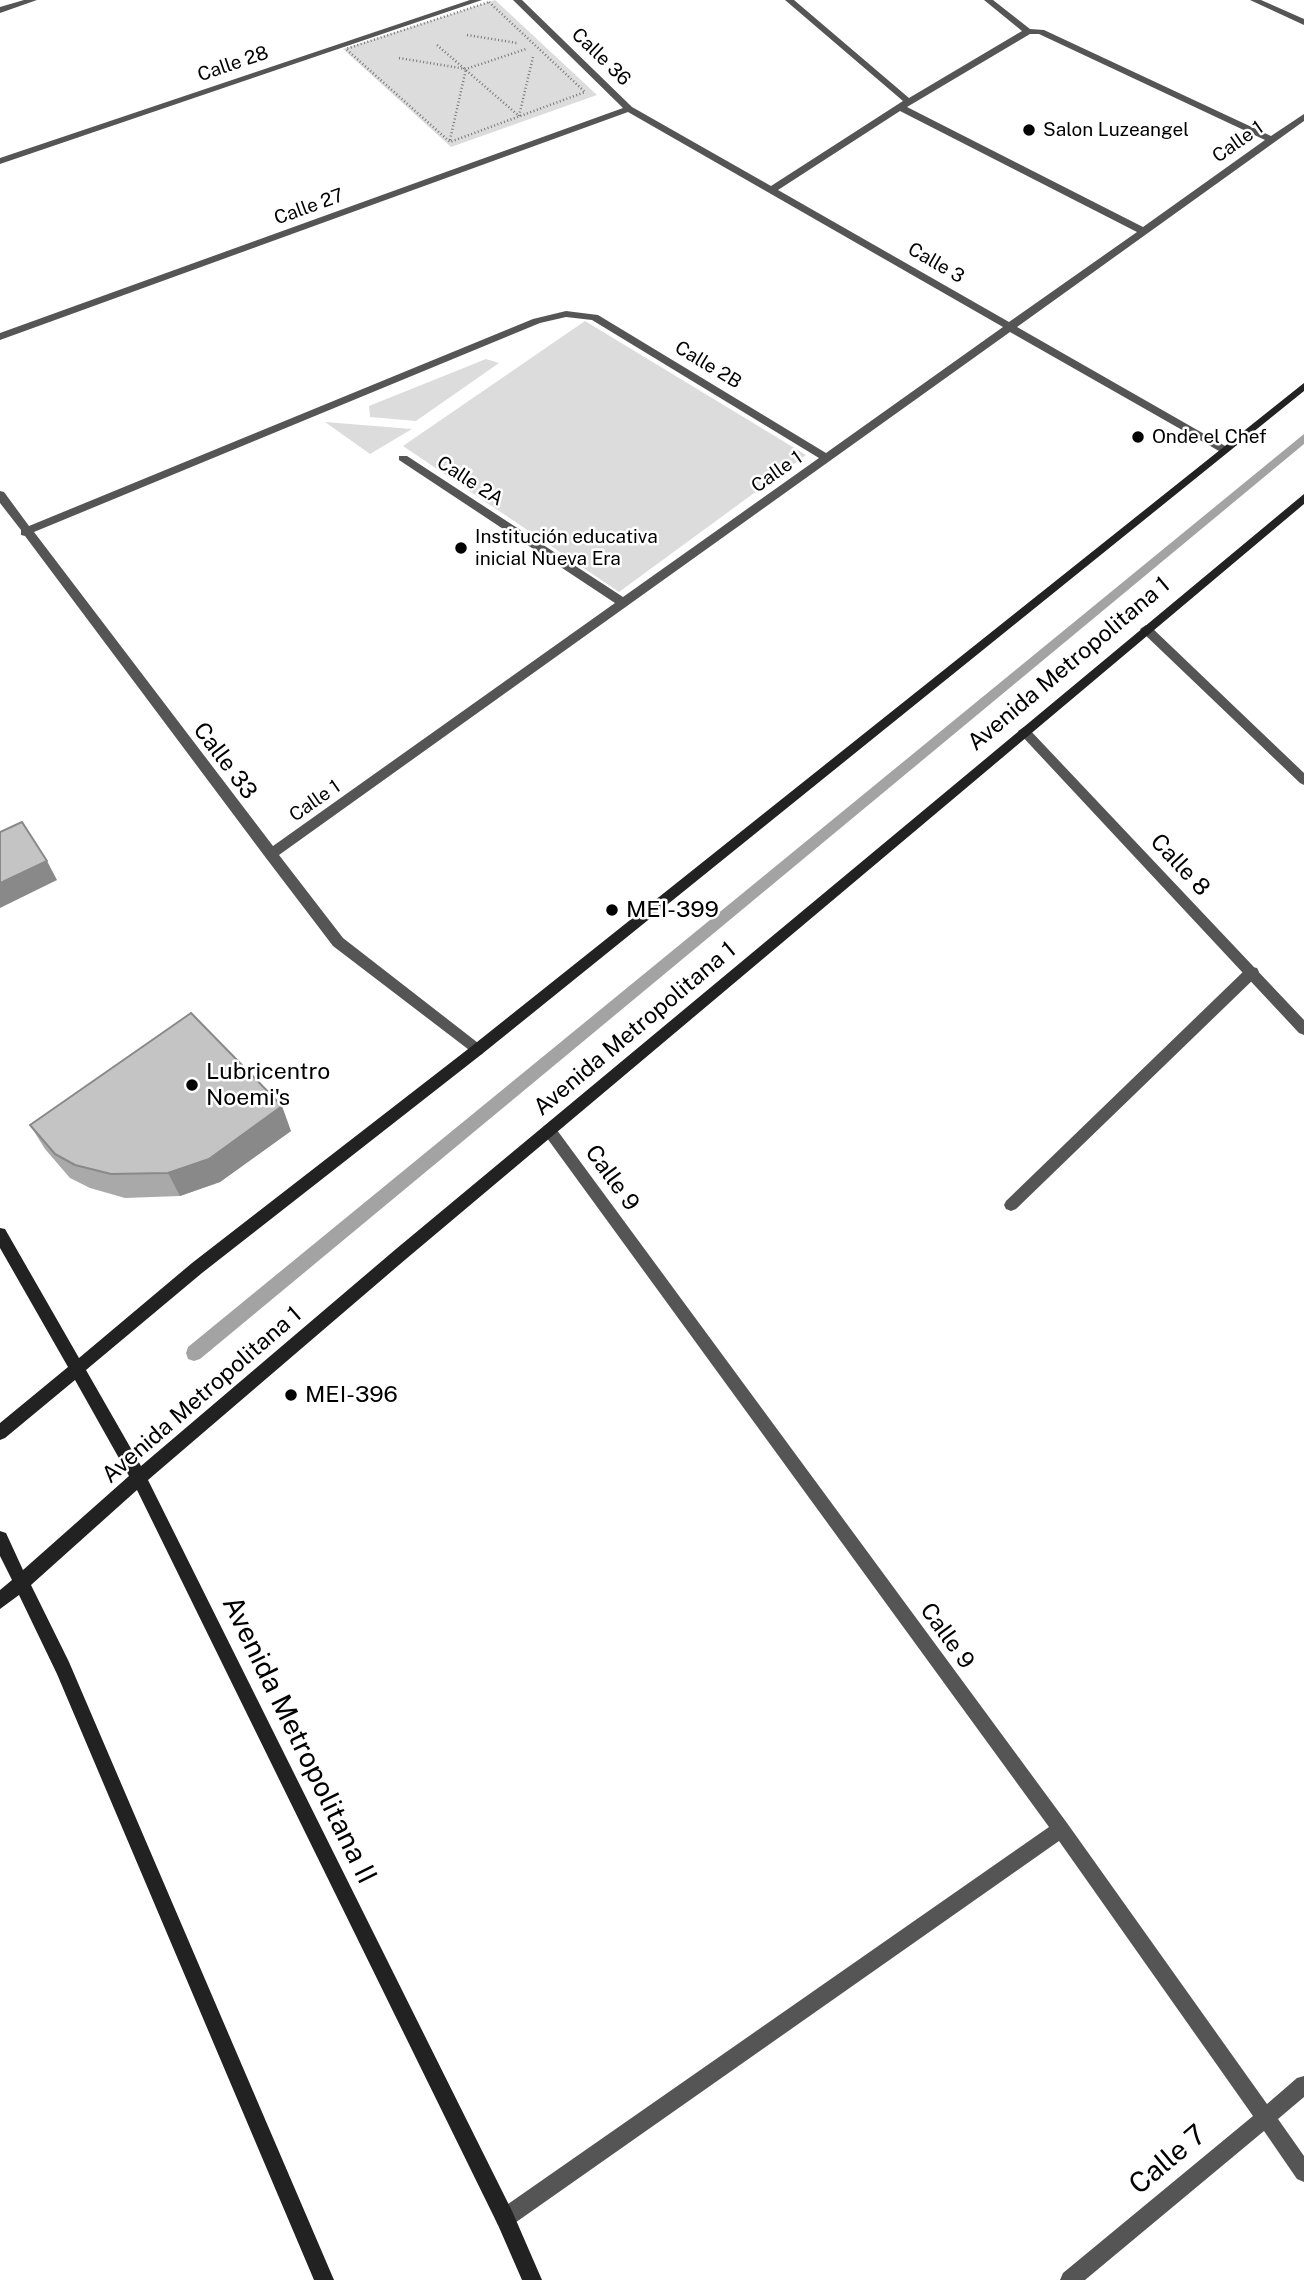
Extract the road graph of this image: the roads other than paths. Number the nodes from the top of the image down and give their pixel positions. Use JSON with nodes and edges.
{"nodes":[{"id":1,"x":33,"y":0,"type":"edge"},
{"id":2,"x":478,"y":0,"type":"edge"},
{"id":3,"x":517,"y":0,"type":"edge"},
{"id":4,"x":789,"y":0,"type":"edge"},
{"id":5,"x":988,"y":0,"type":"edge"},
{"id":6,"x":1254,"y":0,"type":"edge"},
{"id":7,"x":0,"y":10,"type":"edge"},
{"id":8,"x":1304,"y":22,"type":"edge"},
{"id":9,"x":1028,"y":31,"type":"junction"},
{"id":10,"x":904,"y":104,"type":"junction"},
{"id":11,"x":629,"y":109,"type":"junction"},
{"id":12,"x":1304,"y":117,"type":"edge"},
{"id":13,"x":1272,"y":140,"type":"junction"},
{"id":14,"x":0,"y":161,"type":"edge"},
{"id":15,"x":772,"y":190,"type":"junction"},
{"id":16,"x":1143,"y":231,"type":"junction"},
{"id":17,"x":1010,"y":325,"type":"junction"},
{"id":18,"x":0,"y":337,"type":"edge"},
{"id":19,"x":1304,"y":386,"type":"edge"},
{"id":20,"x":1223,"y":449,"type":"junction"},
{"id":21,"x":403,"y":458,"type":"dead end"},
{"id":22,"x":827,"y":458,"type":"junction"},
{"id":23,"x":0,"y":495,"type":"edge"},
{"id":24,"x":1304,"y":498,"type":"edge"},
{"id":25,"x":25,"y":532,"type":"junction"},
{"id":26,"x":624,"y":603,"type":"junction"},
{"id":27,"x":1146,"y":629,"type":"junction"},
{"id":28,"x":1024,"y":731,"type":"junction"},
{"id":29,"x":1304,"y":780,"type":"edge"},
{"id":30,"x":270,"y":855,"type":"junction"},
{"id":31,"x":1252,"y":972,"type":"junction"},
{"id":32,"x":1304,"y":1029,"type":"edge"},
{"id":33,"x":477,"y":1050,"type":"junction"},
{"id":34,"x":549,"y":1130,"type":"junction"},
{"id":35,"x":1012,"y":1205,"type":"dead end"},
{"id":36,"x":0,"y":1234,"type":"edge"},
{"id":37,"x":76,"y":1368,"type":"junction"},
{"id":38,"x":0,"y":1433,"type":"edge"},
{"id":39,"x":139,"y":1478,"type":"junction"},
{"id":40,"x":0,"y":1539,"type":"edge"},
{"id":41,"x":23,"y":1582,"type":"junction"},
{"id":42,"x":0,"y":1601,"type":"edge"},
{"id":43,"x":1061,"y":1829,"type":"junction"},
{"id":44,"x":1304,"y":2085,"type":"edge"},
{"id":45,"x":1264,"y":2115,"type":"junction"},
{"id":46,"x":1304,"y":2172,"type":"edge"},
{"id":47,"x":505,"y":2218,"type":"junction"},
{"id":48,"x":324,"y":2280,"type":"edge"},
{"id":49,"x":532,"y":2280,"type":"edge"},
{"id":50,"x":1070,"y":2280,"type":"edge"}],
"edges":[{"from":1,"to":7,"type":"street"},
{"from":2,"to":14,"type":"street","name":"Calle 28"},
{"from":3,"to":11,"type":"street","name":"Calle 36"},
{"from":4,"to":10,"type":"street"},
{"from":5,"to":9,"type":"street"},
{"from":6,"to":8,"type":"street"},
{"from":9,"to":10,"type":"street"},
{"from":9,"to":13,"type":"street"},
{"from":10,"to":15,"type":"street"},
{"from":10,"to":16,"type":"street"},
{"from":11,"to":15,"type":"street","name":"Calle 3"},
{"from":11,"to":18,"type":"street","name":"Calle 27"},
{"from":12,"to":13,"type":"street","name":"Calle 1"},
{"from":13,"to":16,"type":"street","name":"Calle 1"},
{"from":15,"to":17,"type":"street","name":"Calle 3"},
{"from":16,"to":17,"type":"street","name":"Calle 1"},
{"from":17,"to":20,"type":"street","name":"Calle 3"},
{"from":17,"to":22,"type":"street","name":"Calle 1"},
{"from":19,"to":20,"type":"street"},
{"from":20,"to":33,"type":"street"},
{"from":21,"to":26,"type":"street","name":"Calle 2A"},
{"from":22,"to":25,"type":"street","name":"Calle 2B"},
{"from":22,"to":26,"type":"street","name":"Calle 1"},
{"from":23,"to":25,"type":"street","name":"Calle 33"},
{"from":24,"to":27,"type":"street","name":"Avenida Metropolitana 1"},
{"from":25,"to":30,"type":"street","name":"Calle 33"},
{"from":26,"to":30,"type":"street","name":"Calle 1"},
{"from":27,"to":28,"type":"street","name":"Avenida Metropolitana 1"},
{"from":27,"to":29,"type":"street"},
{"from":28,"to":31,"type":"street","name":"Calle 8"},
{"from":28,"to":34,"type":"street","name":"Avenida Metropolitana 1"},
{"from":30,"to":33,"type":"street","name":"Calle 33"},
{"from":31,"to":32,"type":"street","name":"Calle 8"},
{"from":31,"to":35,"type":"street"},
{"from":33,"to":37,"type":"street"},
{"from":34,"to":39,"type":"street","name":"Avenida Metropolitana 1"},
{"from":34,"to":43,"type":"street","name":"Calle 9"},
{"from":36,"to":37,"type":"street","name":"Avenida Metropolitana II"},
{"from":37,"to":38,"type":"street"},
{"from":37,"to":39,"type":"street","name":"Avenida Metropolitana II"},
{"from":39,"to":41,"type":"street","name":"Avenida Metropolitana 1"},
{"from":39,"to":47,"type":"street","name":"Avenida Metropolitana II"},
{"from":40,"to":41,"type":"street"},
{"from":41,"to":42,"type":"street","name":"Avenida Metropolitana 1"},
{"from":41,"to":48,"type":"street"},
{"from":43,"to":45,"type":"street","name":"Calle 9"},
{"from":43,"to":47,"type":"street"},
{"from":44,"to":45,"type":"street","name":"Calle 7"},
{"from":45,"to":46,"type":"street","name":"Calle 9"},
{"from":45,"to":50,"type":"street","name":"Calle 7"},
{"from":47,"to":49,"type":"street","name":"Avenida Metropolitana II"}]}
